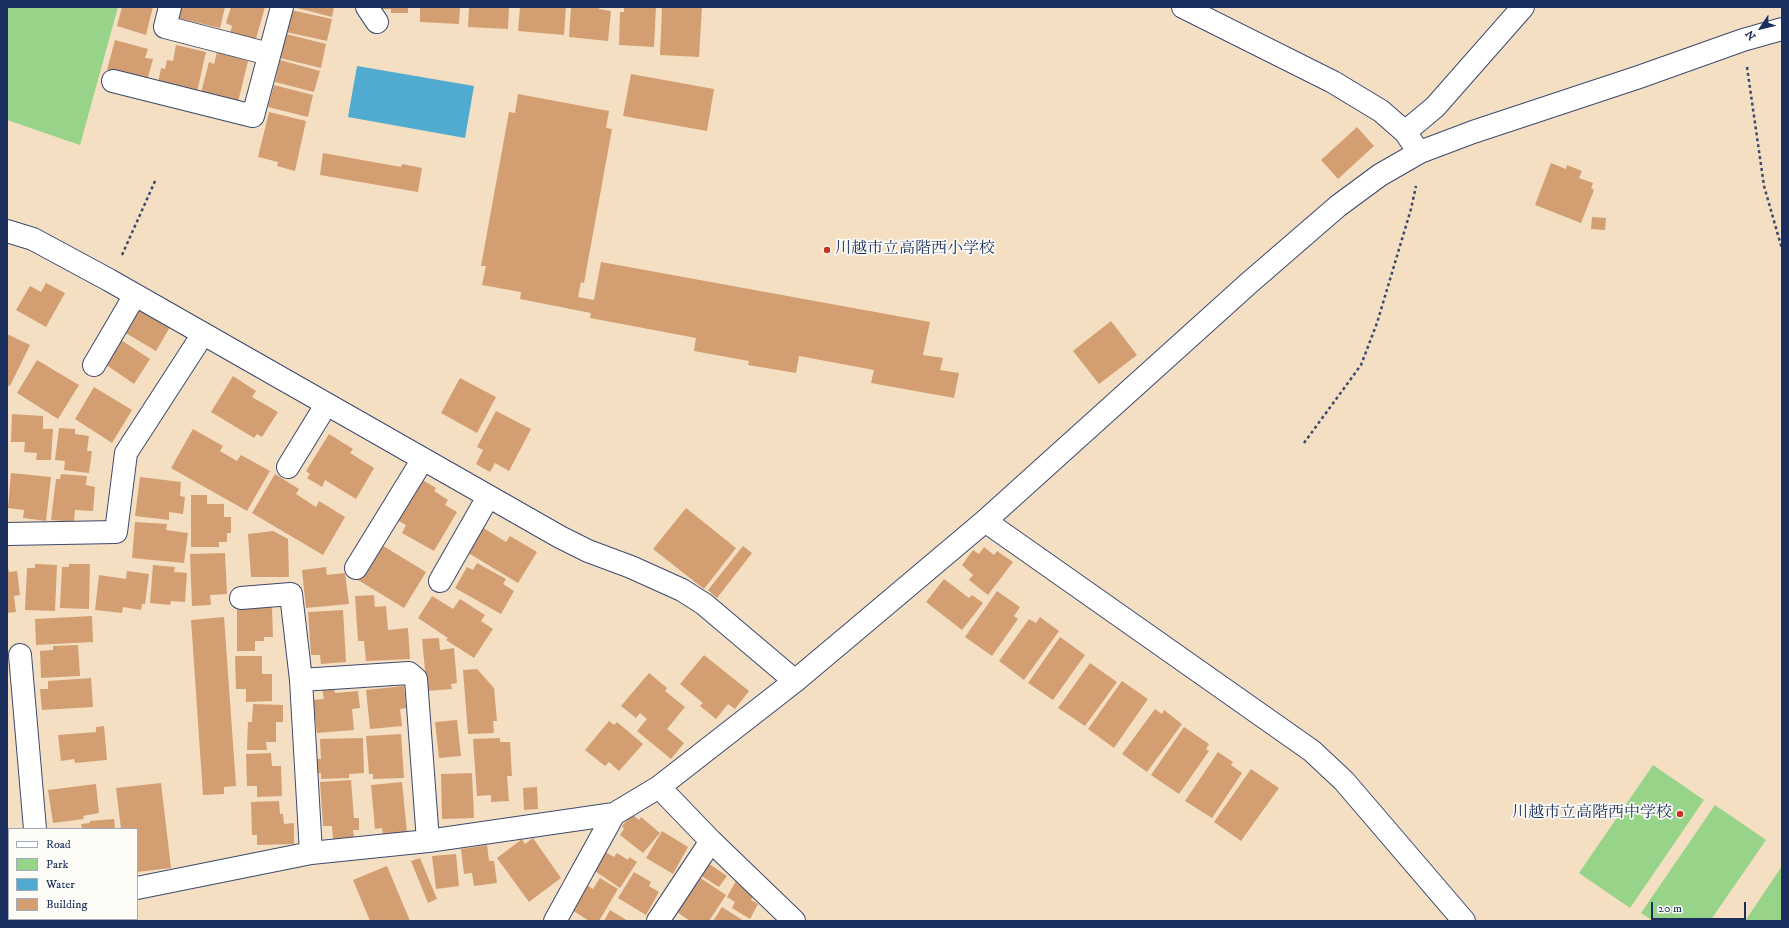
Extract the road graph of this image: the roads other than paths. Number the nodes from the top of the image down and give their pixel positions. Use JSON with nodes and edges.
{"nodes":[{"id":1,"x":170,"y":7,"type":"edge"},
{"id":2,"x":282,"y":7,"type":"edge"},
{"id":3,"x":1183,"y":7,"type":"edge"},
{"id":4,"x":1522,"y":7,"type":"edge"},
{"id":5,"x":1782,"y":29,"type":"edge"},
{"id":6,"x":269,"y":54,"type":"junction"},
{"id":7,"x":113,"y":81,"type":"dead end"},
{"id":8,"x":1405,"y":132,"type":"junction"},
{"id":9,"x":1420,"y":152,"type":"junction"},
{"id":10,"x":7,"y":231,"type":"edge"},
{"id":11,"x":135,"y":295,"type":"junction"},
{"id":12,"x":203,"y":334,"type":"junction"},
{"id":13,"x":94,"y":365,"type":"dead end"},
{"id":14,"x":326,"y":405,"type":"junction"},
{"id":15,"x":423,"y":459,"type":"junction"},
{"id":16,"x":288,"y":467,"type":"dead end"},
{"id":17,"x":488,"y":497,"type":"junction"},
{"id":18,"x":985,"y":521,"type":"junction"},
{"id":19,"x":7,"y":534,"type":"edge"},
{"id":20,"x":356,"y":568,"type":"dead end"},
{"id":21,"x":440,"y":581,"type":"dead end"},
{"id":22,"x":241,"y":598,"type":"dead end"},
{"id":23,"x":20,"y":655,"type":"dead end"},
{"id":24,"x":301,"y":680,"type":"junction"},
{"id":25,"x":795,"y":681,"type":"junction"},
{"id":26,"x":659,"y":787,"type":"junction"},
{"id":27,"x":614,"y":814,"type":"junction"},
{"id":28,"x":35,"y":828,"type":"edge"},
{"id":29,"x":428,"y":841,"type":"junction"},
{"id":30,"x":711,"y":841,"type":"junction"},
{"id":31,"x":311,"y":853,"type":"junction"},
{"id":32,"x":138,"y":888,"type":"edge"},
{"id":33,"x":773,"y":913,"type":"edge"},
{"id":34,"x":555,"y":921,"type":"edge"},
{"id":35,"x":658,"y":921,"type":"edge"},
{"id":36,"x":794,"y":921,"type":"edge"},
{"id":37,"x":1464,"y":921,"type":"edge"}],
"edges":[{"from":1,"to":6,"type":"street"},
{"from":2,"to":6,"type":"street"},
{"from":3,"to":8,"type":"street"},
{"from":4,"to":8,"type":"street"},
{"from":5,"to":9,"type":"street"},
{"from":6,"to":7,"type":"street"},
{"from":8,"to":9,"type":"street"},
{"from":9,"to":18,"type":"street"},
{"from":10,"to":11,"type":"street"},
{"from":11,"to":12,"type":"street"},
{"from":11,"to":13,"type":"street"},
{"from":12,"to":14,"type":"street"},
{"from":12,"to":19,"type":"street"},
{"from":14,"to":15,"type":"street"},
{"from":14,"to":16,"type":"street"},
{"from":15,"to":17,"type":"street"},
{"from":15,"to":20,"type":"street"},
{"from":17,"to":21,"type":"street"},
{"from":17,"to":25,"type":"street"},
{"from":18,"to":25,"type":"street"},
{"from":18,"to":37,"type":"street"},
{"from":22,"to":24,"type":"street"},
{"from":23,"to":28,"type":"street"},
{"from":24,"to":29,"type":"street"},
{"from":24,"to":31,"type":"street"},
{"from":25,"to":26,"type":"street"},
{"from":26,"to":27,"type":"street"},
{"from":26,"to":30,"type":"street"},
{"from":27,"to":29,"type":"street"},
{"from":27,"to":34,"type":"street"},
{"from":29,"to":31,"type":"street"},
{"from":30,"to":33,"type":"street"},
{"from":30,"to":35,"type":"street"},
{"from":31,"to":32,"type":"street"},
{"from":33,"to":36,"type":"street"}]}
